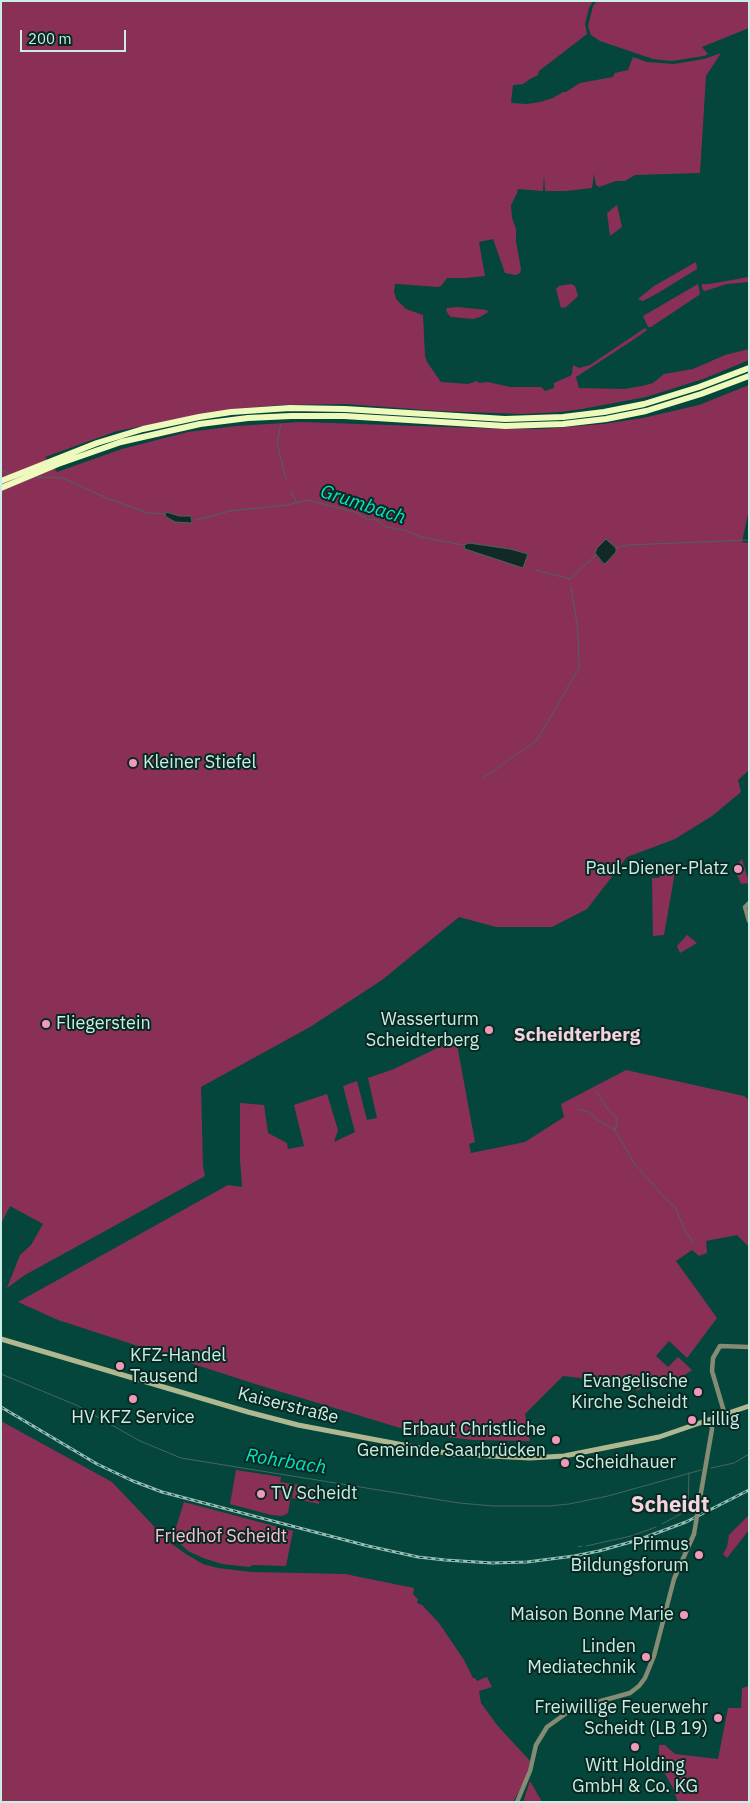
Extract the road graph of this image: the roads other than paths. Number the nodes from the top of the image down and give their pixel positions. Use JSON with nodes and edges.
{"nodes":[{"id":1,"x":749,"y":368,"type":"edge"},
{"id":2,"x":749,"y":376,"type":"edge"},
{"id":3,"x":120,"y":439,"type":"junction"},
{"id":4,"x":1,"y":481,"type":"edge"},
{"id":5,"x":1,"y":488,"type":"edge"},
{"id":6,"x":748,"y":903,"type":"edge"},
{"id":7,"x":749,"y":921,"type":"edge"},
{"id":8,"x":1,"y":1339,"type":"edge"},
{"id":9,"x":749,"y":1347,"type":"edge"},
{"id":10,"x":749,"y":1406,"type":"edge"},
{"id":11,"x":725,"y":1415,"type":"junction"},
{"id":12,"x":711,"y":1420,"type":"junction"},
{"id":13,"x":517,"y":1802,"type":"edge"}],
"edges":[{"from":1,"to":3,"type":"highway"},
{"from":2,"to":3,"type":"highway"},
{"from":3,"to":4,"type":"highway"},
{"from":3,"to":5,"type":"highway"},
{"from":6,"to":7,"type":"street"},
{"from":8,"to":12,"type":"main road","name":"Kaiserstraße"},
{"from":9,"to":11,"type":"street"},
{"from":10,"to":11,"type":"main road","name":"Kaiserstraße"},
{"from":11,"to":12,"type":"main road","name":"Kaiserstraße"},
{"from":12,"to":13,"type":"street","bridge":true}]}
